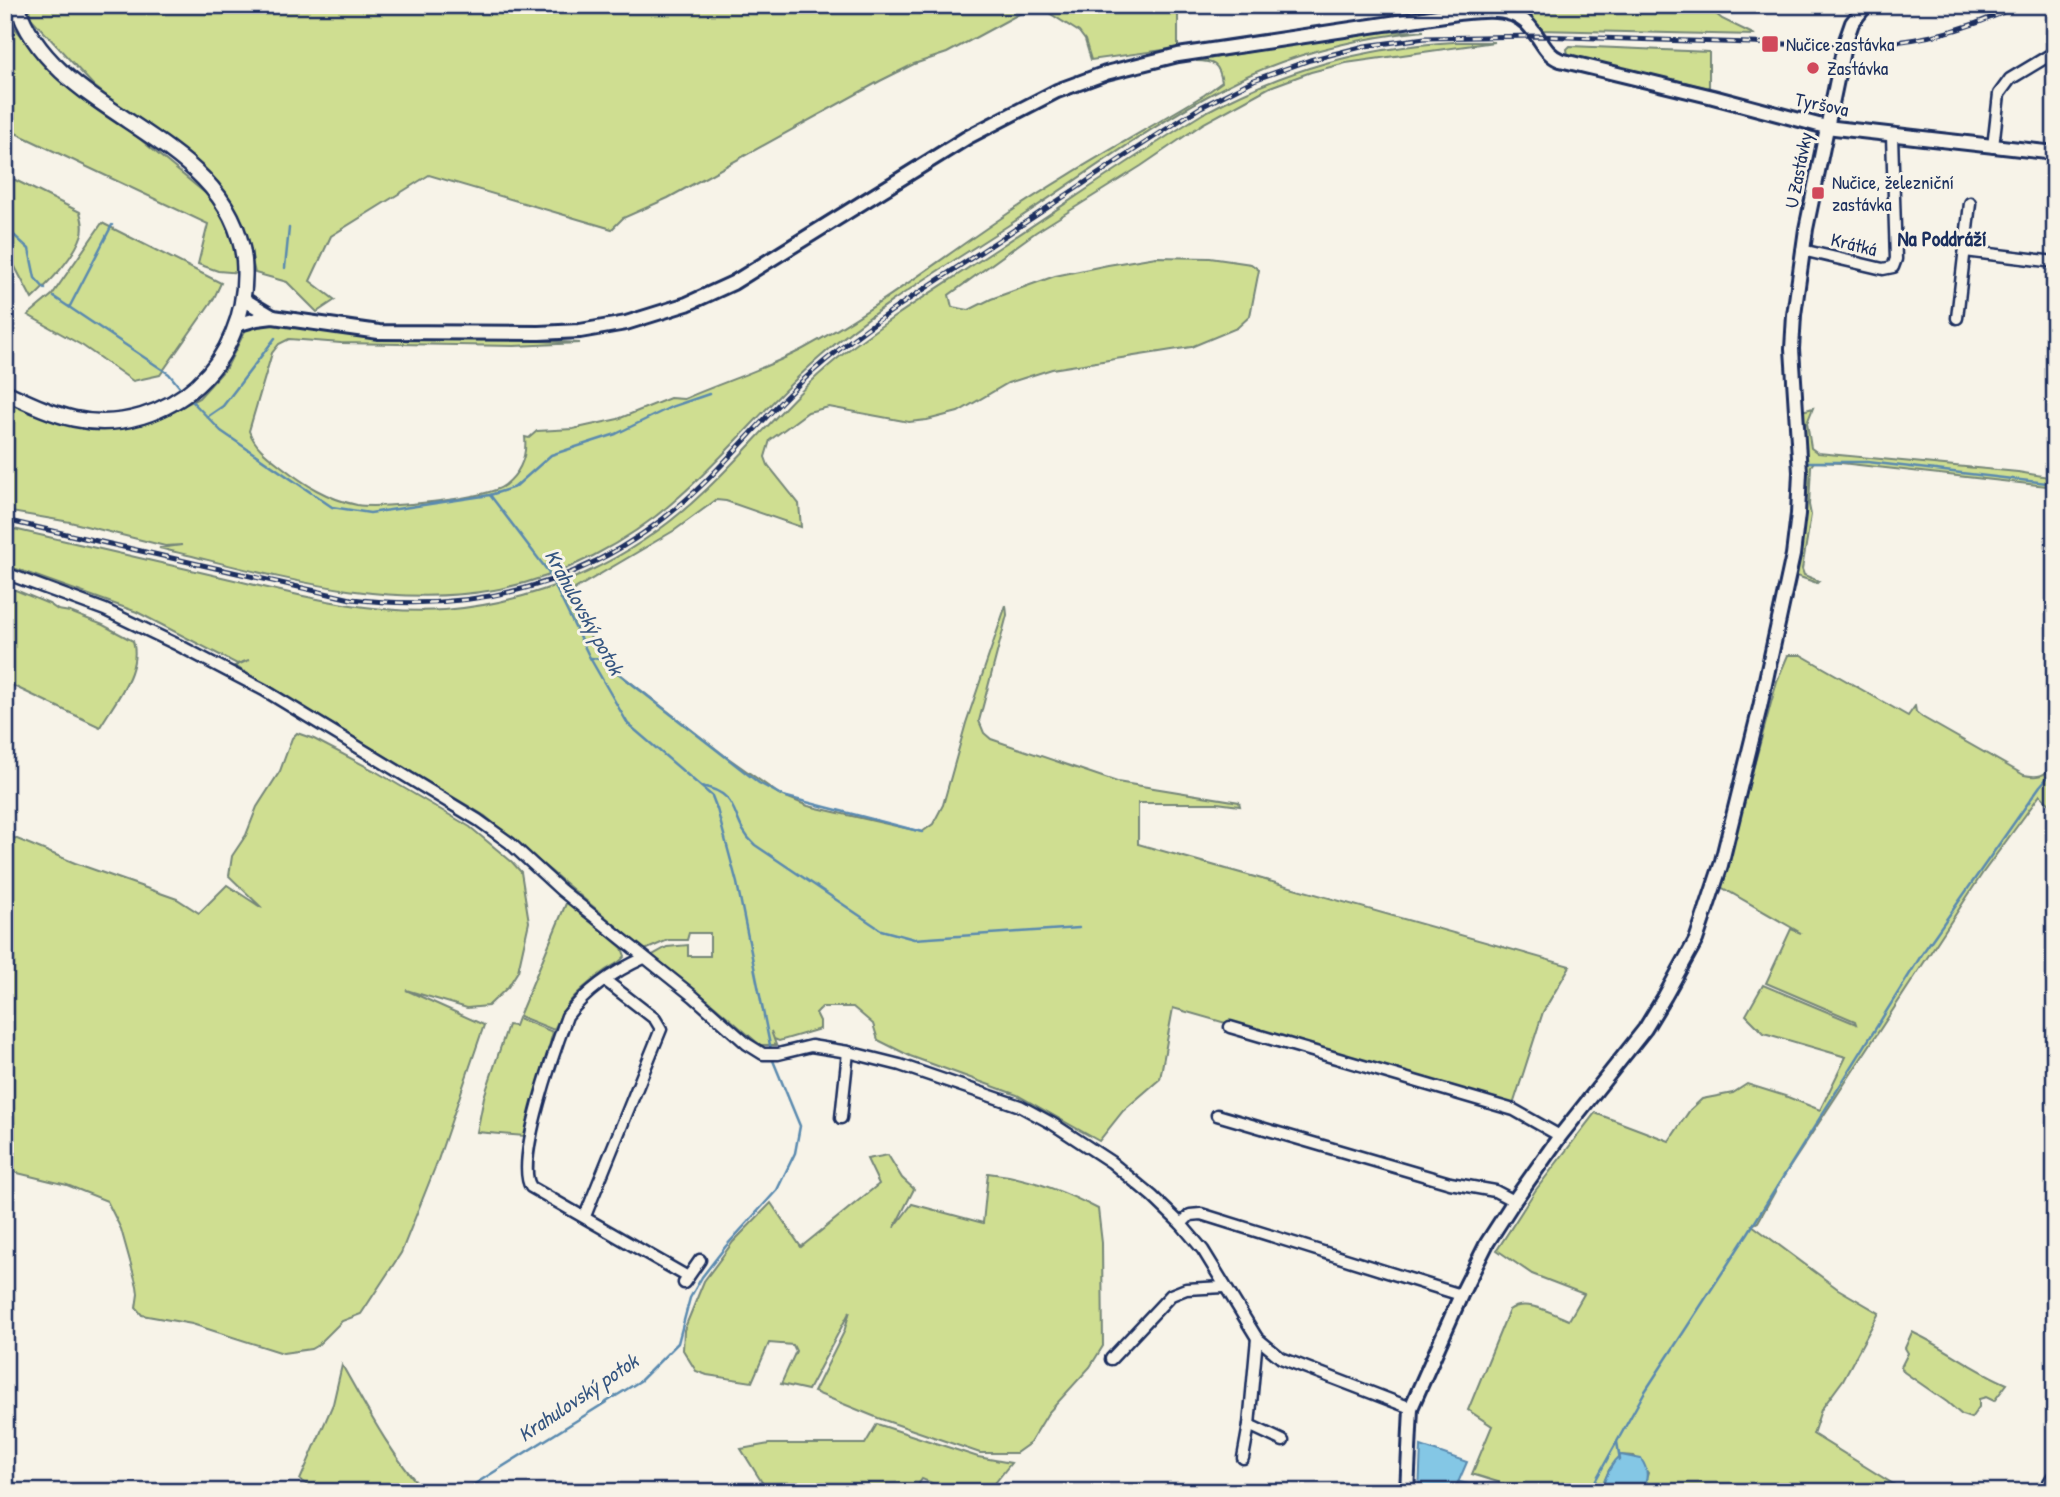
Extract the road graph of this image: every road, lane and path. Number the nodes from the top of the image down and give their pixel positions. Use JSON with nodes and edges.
{"nodes":[{"id":1,"x":17,"y":5,"type":"edge"},
{"id":2,"x":1866,"y":5,"type":"edge"},
{"id":3,"x":2055,"y":52,"type":"edge"},
{"id":4,"x":1826,"y":127,"type":"junction"},
{"id":5,"x":1892,"y":136,"type":"junction"},
{"id":6,"x":1993,"y":147,"type":"junction"},
{"id":7,"x":2055,"y":153,"type":"edge"},
{"id":8,"x":1970,"y":203,"type":"dead end"},
{"id":9,"x":1802,"y":250,"type":"junction"},
{"id":10,"x":1965,"y":251,"type":"junction"},
{"id":11,"x":2055,"y":262,"type":"edge"},
{"id":12,"x":244,"y":292,"type":"junction"},
{"id":13,"x":272,"y":317,"type":"junction"},
{"id":14,"x":1957,"y":318,"type":"dead end"},
{"id":15,"x":236,"y":325,"type":"junction"},
{"id":16,"x":5,"y":392,"type":"edge"},
{"id":17,"x":5,"y":573,"type":"edge"},
{"id":18,"x":644,"y":958,"type":"junction"},
{"id":19,"x":606,"y":981,"type":"junction"},
{"id":20,"x":1230,"y":1027,"type":"dead end"},
{"id":21,"x":848,"y":1052,"type":"junction"},
{"id":22,"x":1217,"y":1115,"type":"dead end"},
{"id":23,"x":841,"y":1118,"type":"dead end"},
{"id":24,"x":1560,"y":1136,"type":"junction"},
{"id":25,"x":1514,"y":1201,"type":"junction"},
{"id":26,"x":585,"y":1216,"type":"junction"},
{"id":27,"x":1181,"y":1224,"type":"junction"},
{"id":28,"x":700,"y":1260,"type":"dead end"},
{"id":29,"x":1224,"y":1287,"type":"junction"},
{"id":30,"x":1461,"y":1295,"type":"junction"},
{"id":31,"x":1257,"y":1338,"type":"junction"},
{"id":32,"x":1111,"y":1359,"type":"dead end"},
{"id":33,"x":1411,"y":1408,"type":"junction"},
{"id":34,"x":1249,"y":1425,"type":"junction"},
{"id":35,"x":1283,"y":1441,"type":"dead end"},
{"id":36,"x":1243,"y":1458,"type":"dead end"},
{"id":37,"x":2055,"y":1473,"type":"edge"},
{"id":38,"x":1407,"y":1492,"type":"edge"},
{"id":39,"x":2043,"y":1492,"type":"edge"}],
"edges":[{"from":1,"to":12,"type":"main road"},
{"from":2,"to":4,"type":"street","name":"U Zastávky"},
{"from":3,"to":6,"type":"street"},
{"from":4,"to":5,"type":"street","name":"Tyršova"},
{"from":4,"to":9,"type":"street","name":"U Zastávky"},
{"from":4,"to":13,"type":"street","name":"Tyršova"},
{"from":5,"to":6,"type":"street","name":"Tyršova"},
{"from":5,"to":9,"type":"street","name":"Krátká"},
{"from":6,"to":7,"type":"street","name":"Tyršova"},
{"from":8,"to":10,"type":"street"},
{"from":9,"to":24,"type":"street","name":"U Zastávky"},
{"from":10,"to":11,"type":"street"},
{"from":10,"to":14,"type":"street"},
{"from":12,"to":13,"type":"street"},
{"from":12,"to":15,"type":"main road"},
{"from":13,"to":15,"type":"street"},
{"from":15,"to":16,"type":"main road"},
{"from":17,"to":18,"type":"street"},
{"from":18,"to":19,"type":"street"},
{"from":18,"to":21,"type":"street"},
{"from":19,"to":26,"type":"street"},
{"from":19,"to":26,"type":"street"},
{"from":20,"to":24,"type":"street"},
{"from":21,"to":23,"type":"street"},
{"from":21,"to":27,"type":"street"},
{"from":22,"to":25,"type":"street"},
{"from":24,"to":25,"type":"street","name":"U Zastávky"},
{"from":25,"to":30,"type":"street","name":"U Zastávky"},
{"from":26,"to":28,"type":"street"},
{"from":27,"to":29,"type":"street"},
{"from":27,"to":30,"type":"street"},
{"from":29,"to":31,"type":"street"},
{"from":29,"to":32,"type":"street"},
{"from":30,"to":33,"type":"street","name":"U Zastávky"},
{"from":31,"to":33,"type":"street"},
{"from":31,"to":34,"type":"street"},
{"from":33,"to":38,"type":"street"},
{"from":34,"to":35,"type":"street"},
{"from":34,"to":36,"type":"street"},
{"from":37,"to":39,"type":"street"}]}
